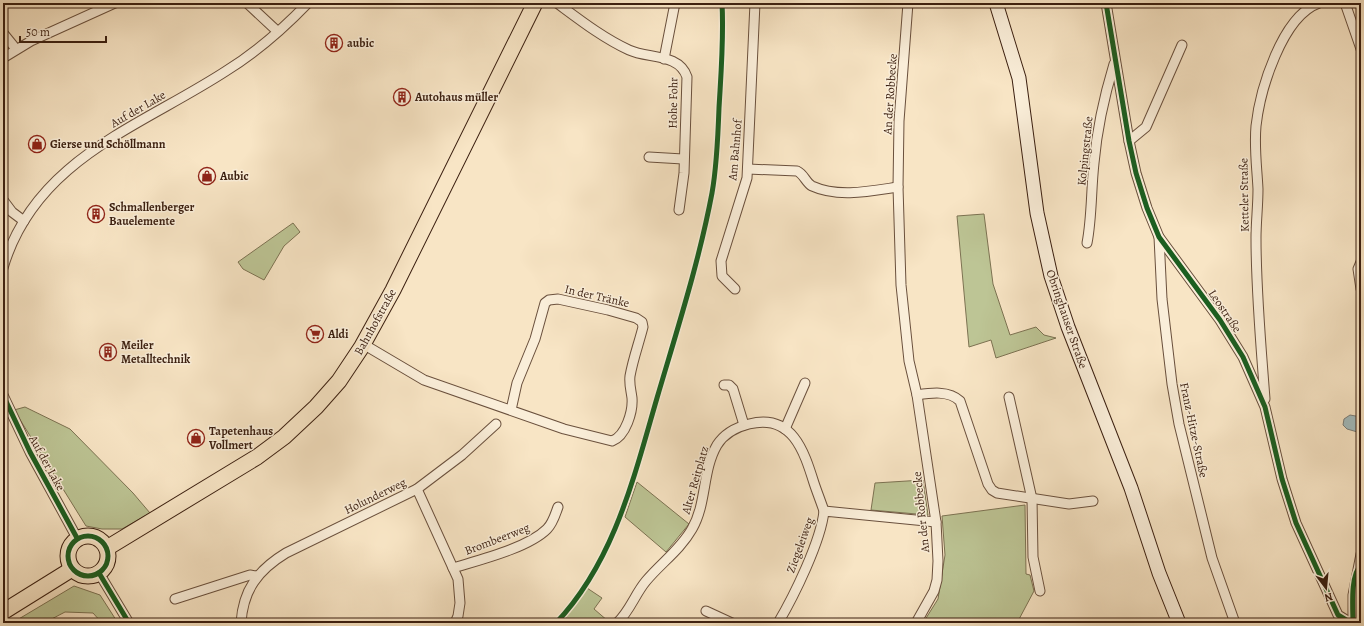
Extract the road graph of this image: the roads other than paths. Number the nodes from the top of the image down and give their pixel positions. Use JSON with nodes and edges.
{"nodes":[{"id":1,"x":115,"y":3,"type":"edge"},
{"id":2,"x":246,"y":3,"type":"edge"},
{"id":3,"x":308,"y":3,"type":"edge"},
{"id":4,"x":535,"y":3,"type":"edge"},
{"id":5,"x":557,"y":3,"type":"edge"},
{"id":6,"x":675,"y":3,"type":"edge"},
{"id":7,"x":755,"y":3,"type":"edge"},
{"id":8,"x":908,"y":3,"type":"edge"},
{"id":9,"x":996,"y":3,"type":"edge"},
{"id":10,"x":1106,"y":3,"type":"edge"},
{"id":11,"x":1318,"y":3,"type":"edge"},
{"id":12,"x":1345,"y":3,"type":"edge"},
{"id":13,"x":277,"y":31,"type":"junction"},
{"id":14,"x":3,"y":33,"type":"edge"},
{"id":15,"x":1182,"y":45,"type":"dead end"},
{"id":16,"x":16,"y":49,"type":"junction"},
{"id":17,"x":1361,"y":49,"type":"edge"},
{"id":18,"x":3,"y":58,"type":"edge"},
{"id":19,"x":664,"y":59,"type":"junction"},
{"id":20,"x":1115,"y":63,"type":"junction"},
{"id":21,"x":1129,"y":141,"type":"junction"},
{"id":22,"x":649,"y":157,"type":"dead end"},
{"id":23,"x":683,"y":159,"type":"junction"},
{"id":24,"x":748,"y":169,"type":"junction"},
{"id":25,"x":898,"y":187,"type":"junction"},
{"id":26,"x":3,"y":200,"type":"edge"},
{"id":27,"x":679,"y":210,"type":"dead end"},
{"id":28,"x":24,"y":221,"type":"junction"},
{"id":29,"x":1159,"y":237,"type":"junction"},
{"id":30,"x":1087,"y":243,"type":"dead end"},
{"id":31,"x":1361,"y":262,"type":"edge"},
{"id":32,"x":3,"y":268,"type":"edge"},
{"id":33,"x":735,"y":289,"type":"dead end"},
{"id":34,"x":1361,"y":289,"type":"edge"},
{"id":35,"x":363,"y":344,"type":"junction"},
{"id":36,"x":805,"y":384,"type":"dead end"},
{"id":37,"x":724,"y":385,"type":"dead end"},
{"id":38,"x":917,"y":395,"type":"junction"},
{"id":39,"x":3,"y":396,"type":"edge"},
{"id":40,"x":1009,"y":397,"type":"dead end"},
{"id":41,"x":1265,"y":407,"type":"junction"},
{"id":42,"x":511,"y":410,"type":"junction"},
{"id":43,"x":496,"y":424,"type":"dead end"},
{"id":44,"x":744,"y":425,"type":"junction"},
{"id":45,"x":785,"y":429,"type":"junction"},
{"id":46,"x":418,"y":489,"type":"junction"},
{"id":47,"x":1032,"y":499,"type":"junction"},
{"id":48,"x":1093,"y":501,"type":"dead end"},
{"id":49,"x":558,"y":507,"type":"dead end"},
{"id":50,"x":824,"y":511,"type":"junction"},
{"id":51,"x":936,"y":522,"type":"junction"},
{"id":52,"x":77,"y":538,"type":"junction"},
{"id":53,"x":107,"y":548,"type":"junction"},
{"id":54,"x":1361,"y":554,"type":"edge"},
{"id":55,"x":72,"y":568,"type":"junction"},
{"id":56,"x":453,"y":568,"type":"junction"},
{"id":57,"x":99,"y":573,"type":"junction"},
{"id":58,"x":256,"y":576,"type":"junction"},
{"id":59,"x":1040,"y":591,"type":"dead end"},
{"id":60,"x":175,"y":599,"type":"dead end"},
{"id":61,"x":706,"y":611,"type":"dead end"},
{"id":62,"x":3,"y":612,"type":"edge"},
{"id":63,"x":129,"y":623,"type":"edge"},
{"id":64,"x":241,"y":623,"type":"edge"},
{"id":65,"x":455,"y":623,"type":"edge"},
{"id":66,"x":617,"y":623,"type":"edge"},
{"id":67,"x":732,"y":623,"type":"edge"},
{"id":68,"x":778,"y":623,"type":"edge"},
{"id":69,"x":916,"y":623,"type":"edge"},
{"id":70,"x":1179,"y":623,"type":"edge"},
{"id":71,"x":1235,"y":623,"type":"edge"},
{"id":72,"x":1352,"y":623,"type":"edge"}],
"edges":[{"from":1,"to":16,"type":"street"},
{"from":2,"to":13,"type":"street"},
{"from":3,"to":13,"type":"street","name":"Auf der Lake"},
{"from":4,"to":35,"type":"main road","name":"Bahnhofstraße"},
{"from":5,"to":19,"type":"street","name":"Hohe Fohr"},
{"from":6,"to":19,"type":"street"},
{"from":7,"to":24,"type":"street","name":"Am Bahnhof"},
{"from":8,"to":25,"type":"street","name":"An der Robbecke"},
{"from":9,"to":70,"type":"street","name":"Obringhauser Straße"},
{"from":10,"to":20,"type":"street","name":"Leostraße"},
{"from":11,"to":41,"type":"street","name":"Ketteler Straße"},
{"from":12,"to":17,"type":"street"},
{"from":13,"to":28,"type":"street","name":"Auf der Lake"},
{"from":14,"to":16,"type":"street"},
{"from":15,"to":21,"type":"street"},
{"from":16,"to":18,"type":"street"},
{"from":19,"to":23,"type":"street","name":"Hohe Fohr"},
{"from":20,"to":21,"type":"street","name":"Leostraße"},
{"from":20,"to":30,"type":"street","name":"Kolpingstraße"},
{"from":21,"to":29,"type":"street","name":"Leostraße"},
{"from":22,"to":23,"type":"street"},
{"from":23,"to":27,"type":"street","name":"Hohe Fohr"},
{"from":24,"to":25,"type":"street"},
{"from":24,"to":33,"type":"street","name":"Am Bahnhof"},
{"from":25,"to":38,"type":"street","name":"An der Robbecke"},
{"from":26,"to":28,"type":"street"},
{"from":28,"to":32,"type":"street","name":"Auf der Lake"},
{"from":29,"to":41,"type":"street","name":"Leostraße"},
{"from":29,"to":71,"type":"street","name":"Franz-Hitze-Straße"},
{"from":31,"to":34,"type":"street"},
{"from":35,"to":42,"type":"street","name":"In der Tränke"},
{"from":35,"to":53,"type":"main road","name":"Bahnhofstraße"},
{"from":36,"to":45,"type":"street"},
{"from":37,"to":44,"type":"street"},
{"from":38,"to":47,"type":"street"},
{"from":38,"to":51,"type":"street","name":"An der Robbecke"},
{"from":39,"to":52,"type":"street","name":"Auf der Lake"},
{"from":40,"to":47,"type":"street"},
{"from":41,"to":72,"type":"street","name":"Leostraße"},
{"from":42,"to":42,"type":"street","name":"In der Tränke"},
{"from":43,"to":46,"type":"street","name":"Holunderweg"},
{"from":44,"to":45,"type":"street","name":"Alter Reitplatz"},
{"from":44,"to":66,"type":"street","name":"Alter Reitplatz"},
{"from":45,"to":50,"type":"street","name":"Alter Reitplatz"},
{"from":46,"to":56,"type":"street","name":"Brombeerweg"},
{"from":46,"to":58,"type":"street","name":"Holunderweg"},
{"from":47,"to":48,"type":"street"},
{"from":47,"to":59,"type":"street"},
{"from":49,"to":56,"type":"street","name":"Brombeerweg"},
{"from":50,"to":51,"type":"street","name":"Ziegeleiweg"},
{"from":50,"to":68,"type":"street","name":"Ziegeleiweg"},
{"from":51,"to":69,"type":"street","name":"An der Robbecke"},
{"from":52,"to":53,"type":"main road"},
{"from":52,"to":55,"type":"main road"},
{"from":53,"to":57,"type":"main road"},
{"from":54,"to":72,"type":"street"},
{"from":55,"to":57,"type":"main road"},
{"from":55,"to":62,"type":"main road"},
{"from":56,"to":65,"type":"street","name":"Brombeerweg"},
{"from":57,"to":63,"type":"street"},
{"from":58,"to":60,"type":"street"},
{"from":58,"to":64,"type":"street","name":"Holunderweg"},
{"from":61,"to":67,"type":"street"}]}
